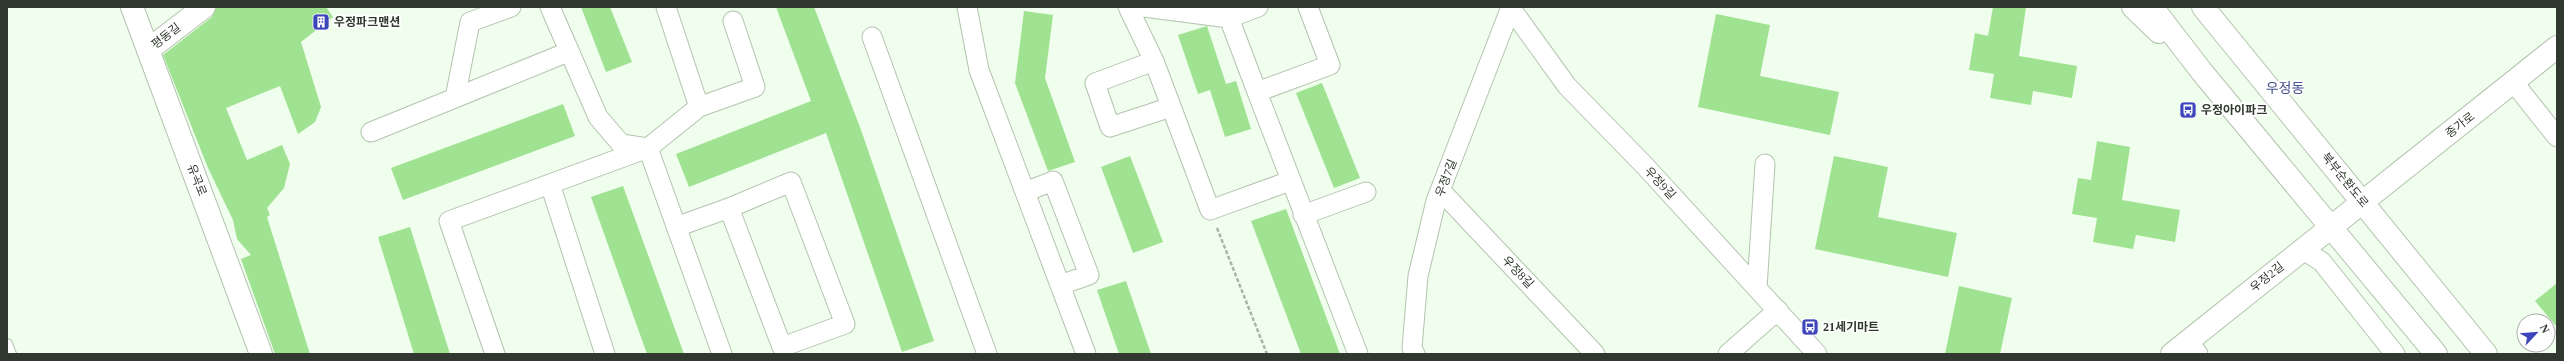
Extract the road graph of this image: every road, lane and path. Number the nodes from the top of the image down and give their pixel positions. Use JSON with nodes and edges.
{"nodes":[{"id":1,"x":132,"y":7,"type":"edge"},
{"id":2,"x":204,"y":7,"type":"edge"},
{"id":3,"x":511,"y":7,"type":"edge"},
{"id":4,"x":550,"y":7,"type":"edge"},
{"id":5,"x":666,"y":7,"type":"edge"},
{"id":6,"x":967,"y":7,"type":"edge"},
{"id":7,"x":1128,"y":7,"type":"edge"},
{"id":8,"x":1144,"y":7,"type":"edge"},
{"id":9,"x":1258,"y":7,"type":"edge"},
{"id":10,"x":1308,"y":7,"type":"edge"},
{"id":11,"x":2132,"y":7,"type":"edge"},
{"id":12,"x":2152,"y":7,"type":"edge"},
{"id":13,"x":2203,"y":7,"type":"edge"},
{"id":14,"x":1510,"y":8,"type":"edge"},
{"id":15,"x":1229,"y":18,"type":"junction"},
{"id":16,"x":733,"y":21,"type":"dead end"},
{"id":17,"x":872,"y":37,"type":"dead end"},
{"id":18,"x":2557,"y":47,"type":"edge"},
{"id":19,"x":148,"y":50,"type":"junction"},
{"id":20,"x":568,"y":52,"type":"junction"},
{"id":21,"x":1154,"y":61,"type":"junction"},
{"id":22,"x":2202,"y":72,"type":"junction"},
{"id":23,"x":2514,"y":83,"type":"junction"},
{"id":24,"x":1257,"y":92,"type":"junction"},
{"id":25,"x":455,"y":98,"type":"junction"},
{"id":26,"x":1171,"y":106,"type":"junction"},
{"id":27,"x":699,"y":107,"type":"junction"},
{"id":28,"x":371,"y":132,"type":"dead end"},
{"id":29,"x":2557,"y":136,"type":"edge"},
{"id":30,"x":648,"y":148,"type":"junction"},
{"id":31,"x":1765,"y":164,"type":"dead end"},
{"id":32,"x":1290,"y":181,"type":"junction"},
{"id":33,"x":550,"y":184,"type":"junction"},
{"id":34,"x":1441,"y":191,"type":"junction"},
{"id":35,"x":1024,"y":192,"type":"junction"},
{"id":36,"x":1366,"y":192,"type":"dead end"},
{"id":37,"x":2362,"y":201,"type":"junction"},
{"id":38,"x":729,"y":208,"type":"junction"},
{"id":39,"x":1210,"y":210,"type":"junction"},
{"id":40,"x":1303,"y":215,"type":"junction"},
{"id":41,"x":2330,"y":226,"type":"junction"},
{"id":42,"x":676,"y":227,"type":"junction"},
{"id":43,"x":2302,"y":249,"type":"junction"},
{"id":44,"x":1060,"y":285,"type":"junction"},
{"id":45,"x":1757,"y":288,"type":"junction"},
{"id":46,"x":1778,"y":310,"type":"junction"},
{"id":47,"x":7,"y":344,"type":"edge"},
{"id":48,"x":2186,"y":350,"type":"edge"},
{"id":49,"x":10,"y":354,"type":"edge"},
{"id":50,"x":261,"y":354,"type":"edge"},
{"id":51,"x":495,"y":354,"type":"edge"},
{"id":52,"x":605,"y":354,"type":"edge"},
{"id":53,"x":722,"y":354,"type":"edge"},
{"id":54,"x":987,"y":354,"type":"edge"},
{"id":55,"x":1086,"y":354,"type":"edge"},
{"id":56,"x":1267,"y":354,"type":"edge"},
{"id":57,"x":1358,"y":354,"type":"edge"},
{"id":58,"x":1415,"y":354,"type":"edge"},
{"id":59,"x":1595,"y":354,"type":"edge"},
{"id":60,"x":1728,"y":354,"type":"edge"},
{"id":61,"x":1817,"y":354,"type":"edge"},
{"id":62,"x":2395,"y":354,"type":"edge"},
{"id":63,"x":2436,"y":354,"type":"edge"},
{"id":64,"x":2486,"y":354,"type":"edge"}],
"edges":[{"from":1,"to":19,"type":"main road","name":"유곡로"},
{"from":2,"to":19,"type":"main road","name":"평동길"},
{"from":3,"to":25,"type":"street"},
{"from":4,"to":20,"type":"street"},
{"from":5,"to":27,"type":"street"},
{"from":6,"to":35,"type":"street"},
{"from":7,"to":21,"type":"street"},
{"from":8,"to":15,"type":"street"},
{"from":9,"to":15,"type":"street"},
{"from":10,"to":24,"type":"street"},
{"from":11,"to":22,"type":"main road"},
{"from":12,"to":22,"type":"main road"},
{"from":13,"to":37,"type":"main road","name":"북부순환도로"},
{"from":14,"to":34,"type":"street","name":"우정7길"},
{"from":14,"to":45,"type":"street","name":"우정9길"},
{"from":15,"to":24,"type":"street"},
{"from":16,"to":27,"type":"street"},
{"from":17,"to":54,"type":"street"},
{"from":18,"to":23,"type":"main road","name":"종가로"},
{"from":19,"to":50,"type":"main road","name":"유곡로"},
{"from":20,"to":25,"type":"street"},
{"from":20,"to":30,"type":"street"},
{"from":21,"to":26,"type":"street"},
{"from":21,"to":26,"type":"street"},
{"from":22,"to":41,"type":"main road"},
{"from":23,"to":29,"type":"street"},
{"from":23,"to":37,"type":"main road","name":"종가로"},
{"from":24,"to":32,"type":"street"},
{"from":25,"to":28,"type":"street"},
{"from":26,"to":39,"type":"street"},
{"from":27,"to":30,"type":"street"},
{"from":30,"to":33,"type":"street"},
{"from":30,"to":42,"type":"street"},
{"from":31,"to":45,"type":"street"},
{"from":32,"to":39,"type":"street"},
{"from":32,"to":40,"type":"street"},
{"from":33,"to":51,"type":"street"},
{"from":33,"to":52,"type":"street"},
{"from":34,"to":58,"type":"street","name":"우정7길"},
{"from":34,"to":59,"type":"street","name":"우정8길"},
{"from":35,"to":44,"type":"street"},
{"from":35,"to":44,"type":"street"},
{"from":36,"to":40,"type":"street"},
{"from":37,"to":41,"type":"main road","name":"우정2길"},
{"from":37,"to":64,"type":"main road","name":"북부순환도로"},
{"from":38,"to":38,"type":"street"},
{"from":38,"to":42,"type":"street"},
{"from":39,"to":56,"type":"path"},
{"from":40,"to":57,"type":"street"},
{"from":41,"to":43,"type":"main road","name":"우정2길"},
{"from":41,"to":63,"type":"main road"},
{"from":42,"to":53,"type":"street"},
{"from":43,"to":48,"type":"main road","name":"우정2길"},
{"from":43,"to":62,"type":"street"},
{"from":44,"to":55,"type":"street"},
{"from":45,"to":46,"type":"street","name":"우정9길"},
{"from":46,"to":60,"type":"street"},
{"from":46,"to":61,"type":"street","name":"우정9길"},
{"from":47,"to":49,"type":"lane"}]}
